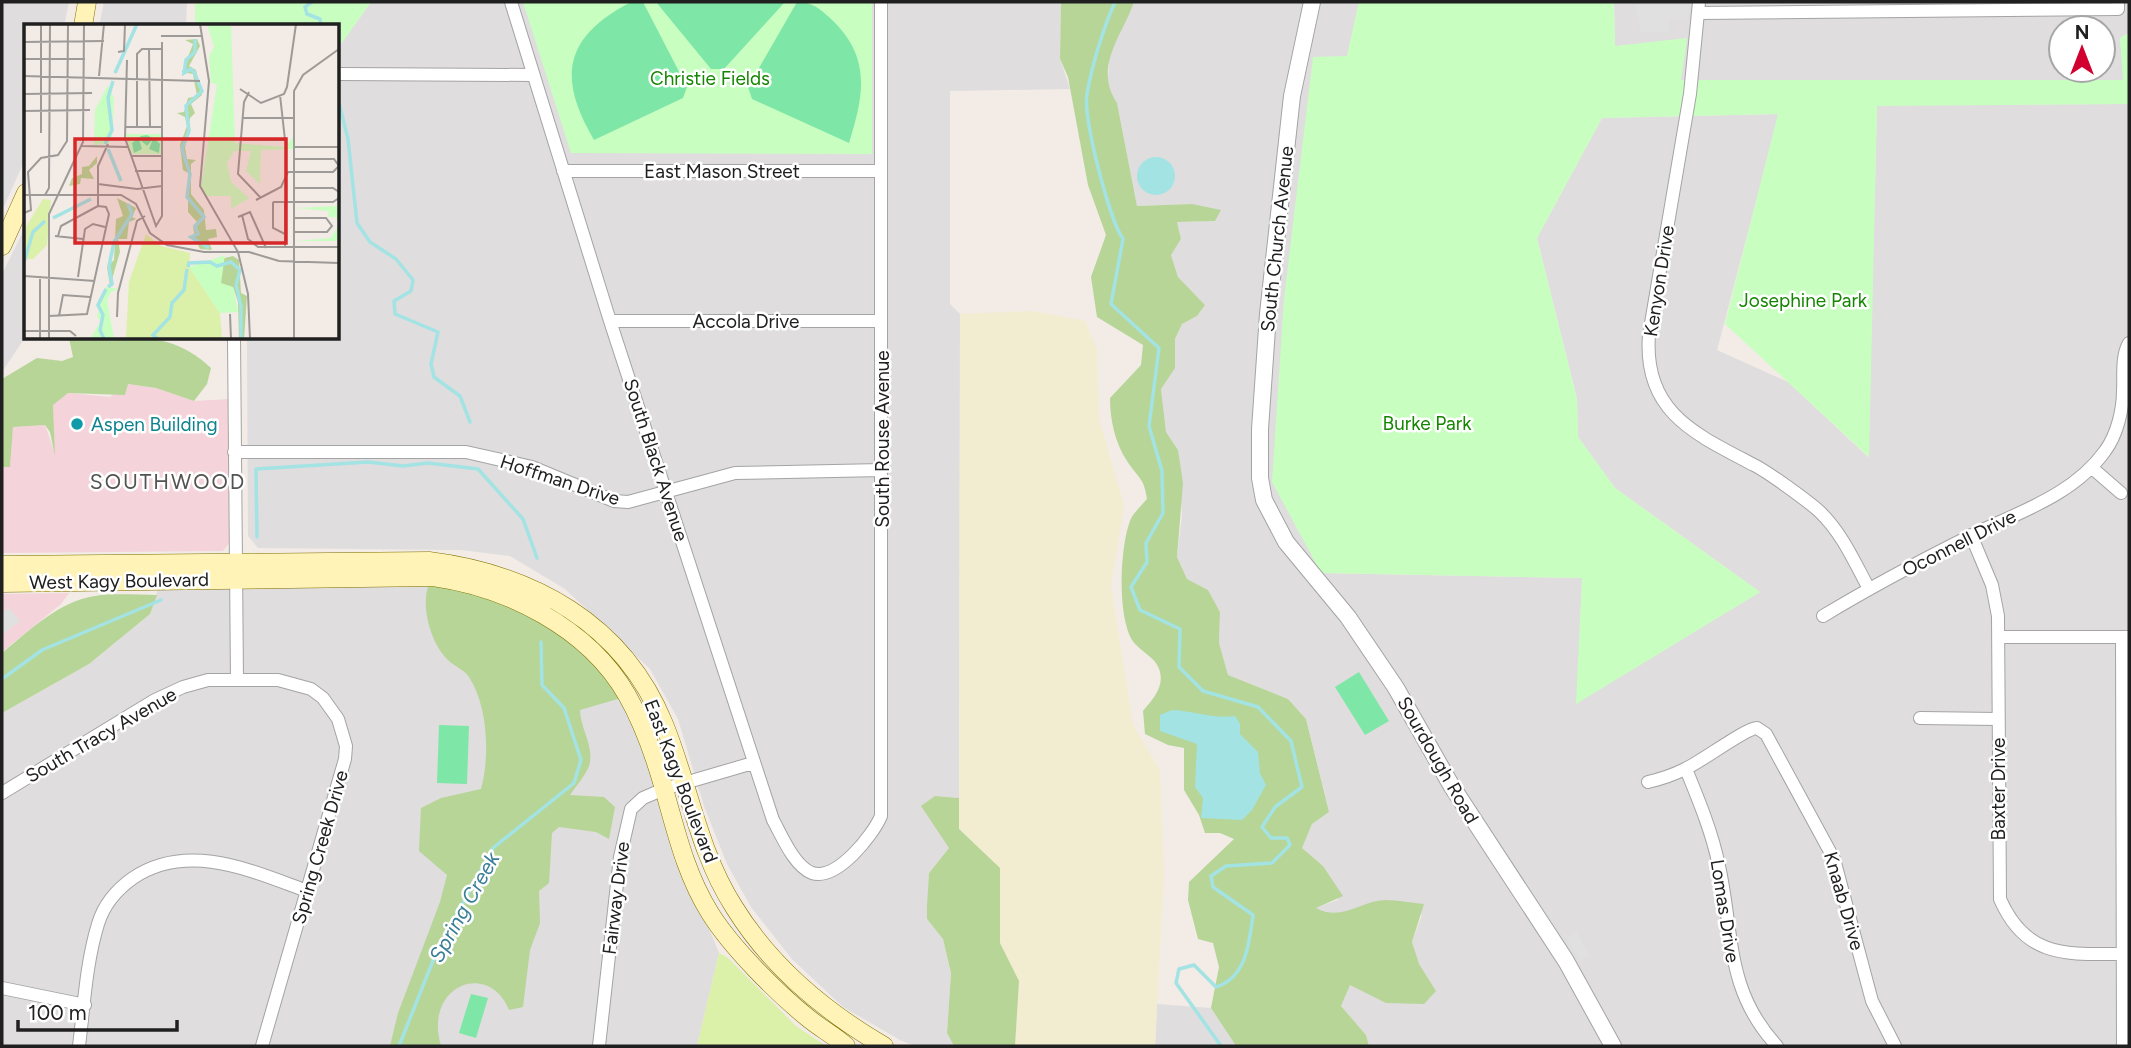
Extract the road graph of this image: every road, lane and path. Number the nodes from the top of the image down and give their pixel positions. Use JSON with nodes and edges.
{"nodes":[{"id":1,"x":87,"y":2,"type":"edge"},
{"id":2,"x":511,"y":2,"type":"edge"},
{"id":3,"x":881,"y":2,"type":"edge"},
{"id":4,"x":1312,"y":2,"type":"edge"},
{"id":5,"x":2118,"y":6,"type":"edge"},
{"id":6,"x":1699,"y":7,"type":"edge"},
{"id":7,"x":83,"y":24,"type":"edge"},
{"id":8,"x":340,"y":74,"type":"edge"},
{"id":9,"x":533,"y":75,"type":"junction"},
{"id":10,"x":563,"y":171,"type":"junction"},
{"id":11,"x":881,"y":171,"type":"junction"},
{"id":12,"x":24,"y":197,"type":"edge"},
{"id":13,"x":2,"y":246,"type":"edge"},
{"id":14,"x":610,"y":321,"type":"junction"},
{"id":15,"x":881,"y":321,"type":"junction"},
{"id":16,"x":234,"y":340,"type":"edge"},
{"id":17,"x":2129,"y":343,"type":"edge"},
{"id":18,"x":234,"y":452,"type":"junction"},
{"id":19,"x":2091,"y":467,"type":"junction"},
{"id":20,"x":882,"y":470,"type":"junction"},
{"id":21,"x":1260,"y":478,"type":"joint"},
{"id":22,"x":667,"y":492,"type":"junction"},
{"id":23,"x":2121,"y":493,"type":"dead end"},
{"id":24,"x":1971,"y":535,"type":"junction"},
{"id":25,"x":2,"y":565,"type":"edge"},
{"id":26,"x":236,"y":571,"type":"junction"},
{"id":27,"x":2,"y":583,"type":"edge"},
{"id":28,"x":1869,"y":589,"type":"junction"},
{"id":29,"x":1823,"y":616,"type":"dead end"},
{"id":30,"x":1999,"y":637,"type":"junction"},
{"id":31,"x":2125,"y":637,"type":"edge"},
{"id":32,"x":237,"y":680,"type":"junction"},
{"id":33,"x":1920,"y":718,"type":"dead end"},
{"id":34,"x":1998,"y":719,"type":"junction"},
{"id":35,"x":753,"y":763,"type":"junction"},
{"id":36,"x":1686,"y":769,"type":"junction"},
{"id":37,"x":1648,"y":782,"type":"dead end"},
{"id":38,"x":684,"y":785,"type":"junction"},
{"id":39,"x":664,"y":789,"type":"junction"},
{"id":40,"x":2,"y":793,"type":"edge"},
{"id":41,"x":844,"y":863,"type":"joint"},
{"id":42,"x":307,"y":891,"type":"junction"},
{"id":43,"x":2124,"y":954,"type":"junction"},
{"id":44,"x":2,"y":988,"type":"edge"},
{"id":45,"x":85,"y":1005,"type":"junction"},
{"id":46,"x":79,"y":1046,"type":"edge"},
{"id":47,"x":262,"y":1046,"type":"edge"},
{"id":48,"x":599,"y":1046,"type":"edge"},
{"id":49,"x":846,"y":1046,"type":"edge"},
{"id":50,"x":884,"y":1046,"type":"edge"},
{"id":51,"x":1613,"y":1046,"type":"edge"},
{"id":52,"x":1777,"y":1046,"type":"edge"},
{"id":53,"x":1895,"y":1046,"type":"edge"},
{"id":54,"x":2123,"y":1046,"type":"edge"}],
"edges":[{"from":1,"to":7,"type":"main road"},
{"from":2,"to":9,"type":"street","name":"South Black Avenue"},
{"from":3,"to":11,"type":"street","name":"South Rouse Avenue"},
{"from":4,"to":21,"type":"street","name":"South Church Avenue"},
{"from":5,"to":6,"type":"street"},
{"from":6,"to":28,"type":"street","name":"Kenyon Drive"},
{"from":8,"to":9,"type":"street"},
{"from":9,"to":10,"type":"street","name":"South Black Avenue"},
{"from":10,"to":11,"type":"street","name":"East Mason Street"},
{"from":10,"to":14,"type":"street","name":"South Black Avenue"},
{"from":11,"to":15,"type":"street","name":"South Rouse Avenue"},
{"from":12,"to":13,"type":"main road"},
{"from":14,"to":15,"type":"street","name":"Accola Drive"},
{"from":14,"to":22,"type":"street","name":"South Black Avenue"},
{"from":15,"to":20,"type":"street","name":"South Rouse Avenue"},
{"from":16,"to":18,"type":"street"},
{"from":17,"to":19,"type":"street","name":"Oconnell Drive"},
{"from":18,"to":22,"type":"street","name":"Hoffman Drive"},
{"from":18,"to":26,"type":"street"},
{"from":19,"to":23,"type":"street"},
{"from":19,"to":24,"type":"street","name":"Oconnell Drive"},
{"from":20,"to":22,"type":"street","name":"Hoffman Drive"},
{"from":20,"to":41,"type":"street","name":"South Rouse Avenue"},
{"from":21,"to":51,"type":"street","name":"Sourdough Road"},
{"from":22,"to":35,"type":"street","name":"South Black Avenue"},
{"from":24,"to":28,"type":"street","name":"Oconnell Drive"},
{"from":24,"to":30,"type":"street","name":"Baxter Drive"},
{"from":25,"to":26,"type":"main road","name":"West Kagy Boulevard"},
{"from":26,"to":27,"type":"main road","name":"West Kagy Boulevard"},
{"from":26,"to":32,"type":"street"},
{"from":26,"to":38,"type":"main road","name":"East Kagy Boulevard"},
{"from":26,"to":39,"type":"main road","name":"East Kagy Boulevard"},
{"from":28,"to":29,"type":"street","name":"Oconnell Drive"},
{"from":30,"to":31,"type":"street"},
{"from":30,"to":34,"type":"street","name":"Baxter Drive"},
{"from":31,"to":43,"type":"street"},
{"from":32,"to":40,"type":"street","name":"South Tracy Avenue"},
{"from":32,"to":42,"type":"street","name":"Spring Creek Drive"},
{"from":33,"to":34,"type":"street"},
{"from":34,"to":43,"type":"street","name":"Baxter Drive"},
{"from":35,"to":38,"type":"street","name":"Fairway Drive"},
{"from":35,"to":41,"type":"street","name":"South Black Avenue"},
{"from":36,"to":37,"type":"street"},
{"from":36,"to":52,"type":"street","name":"Lomas Drive"},
{"from":36,"to":53,"type":"street","name":"Knaab Drive"},
{"from":38,"to":39,"type":"street","name":"Fairway Drive"},
{"from":38,"to":50,"type":"main road","name":"East Kagy Boulevard"},
{"from":39,"to":48,"type":"street","name":"Fairway Drive"},
{"from":39,"to":49,"type":"main road","name":"East Kagy Boulevard"},
{"from":42,"to":45,"type":"street"},
{"from":42,"to":47,"type":"street","name":"Spring Creek Drive"},
{"from":43,"to":54,"type":"street"},
{"from":44,"to":45,"type":"street"},
{"from":45,"to":46,"type":"street"}]}
